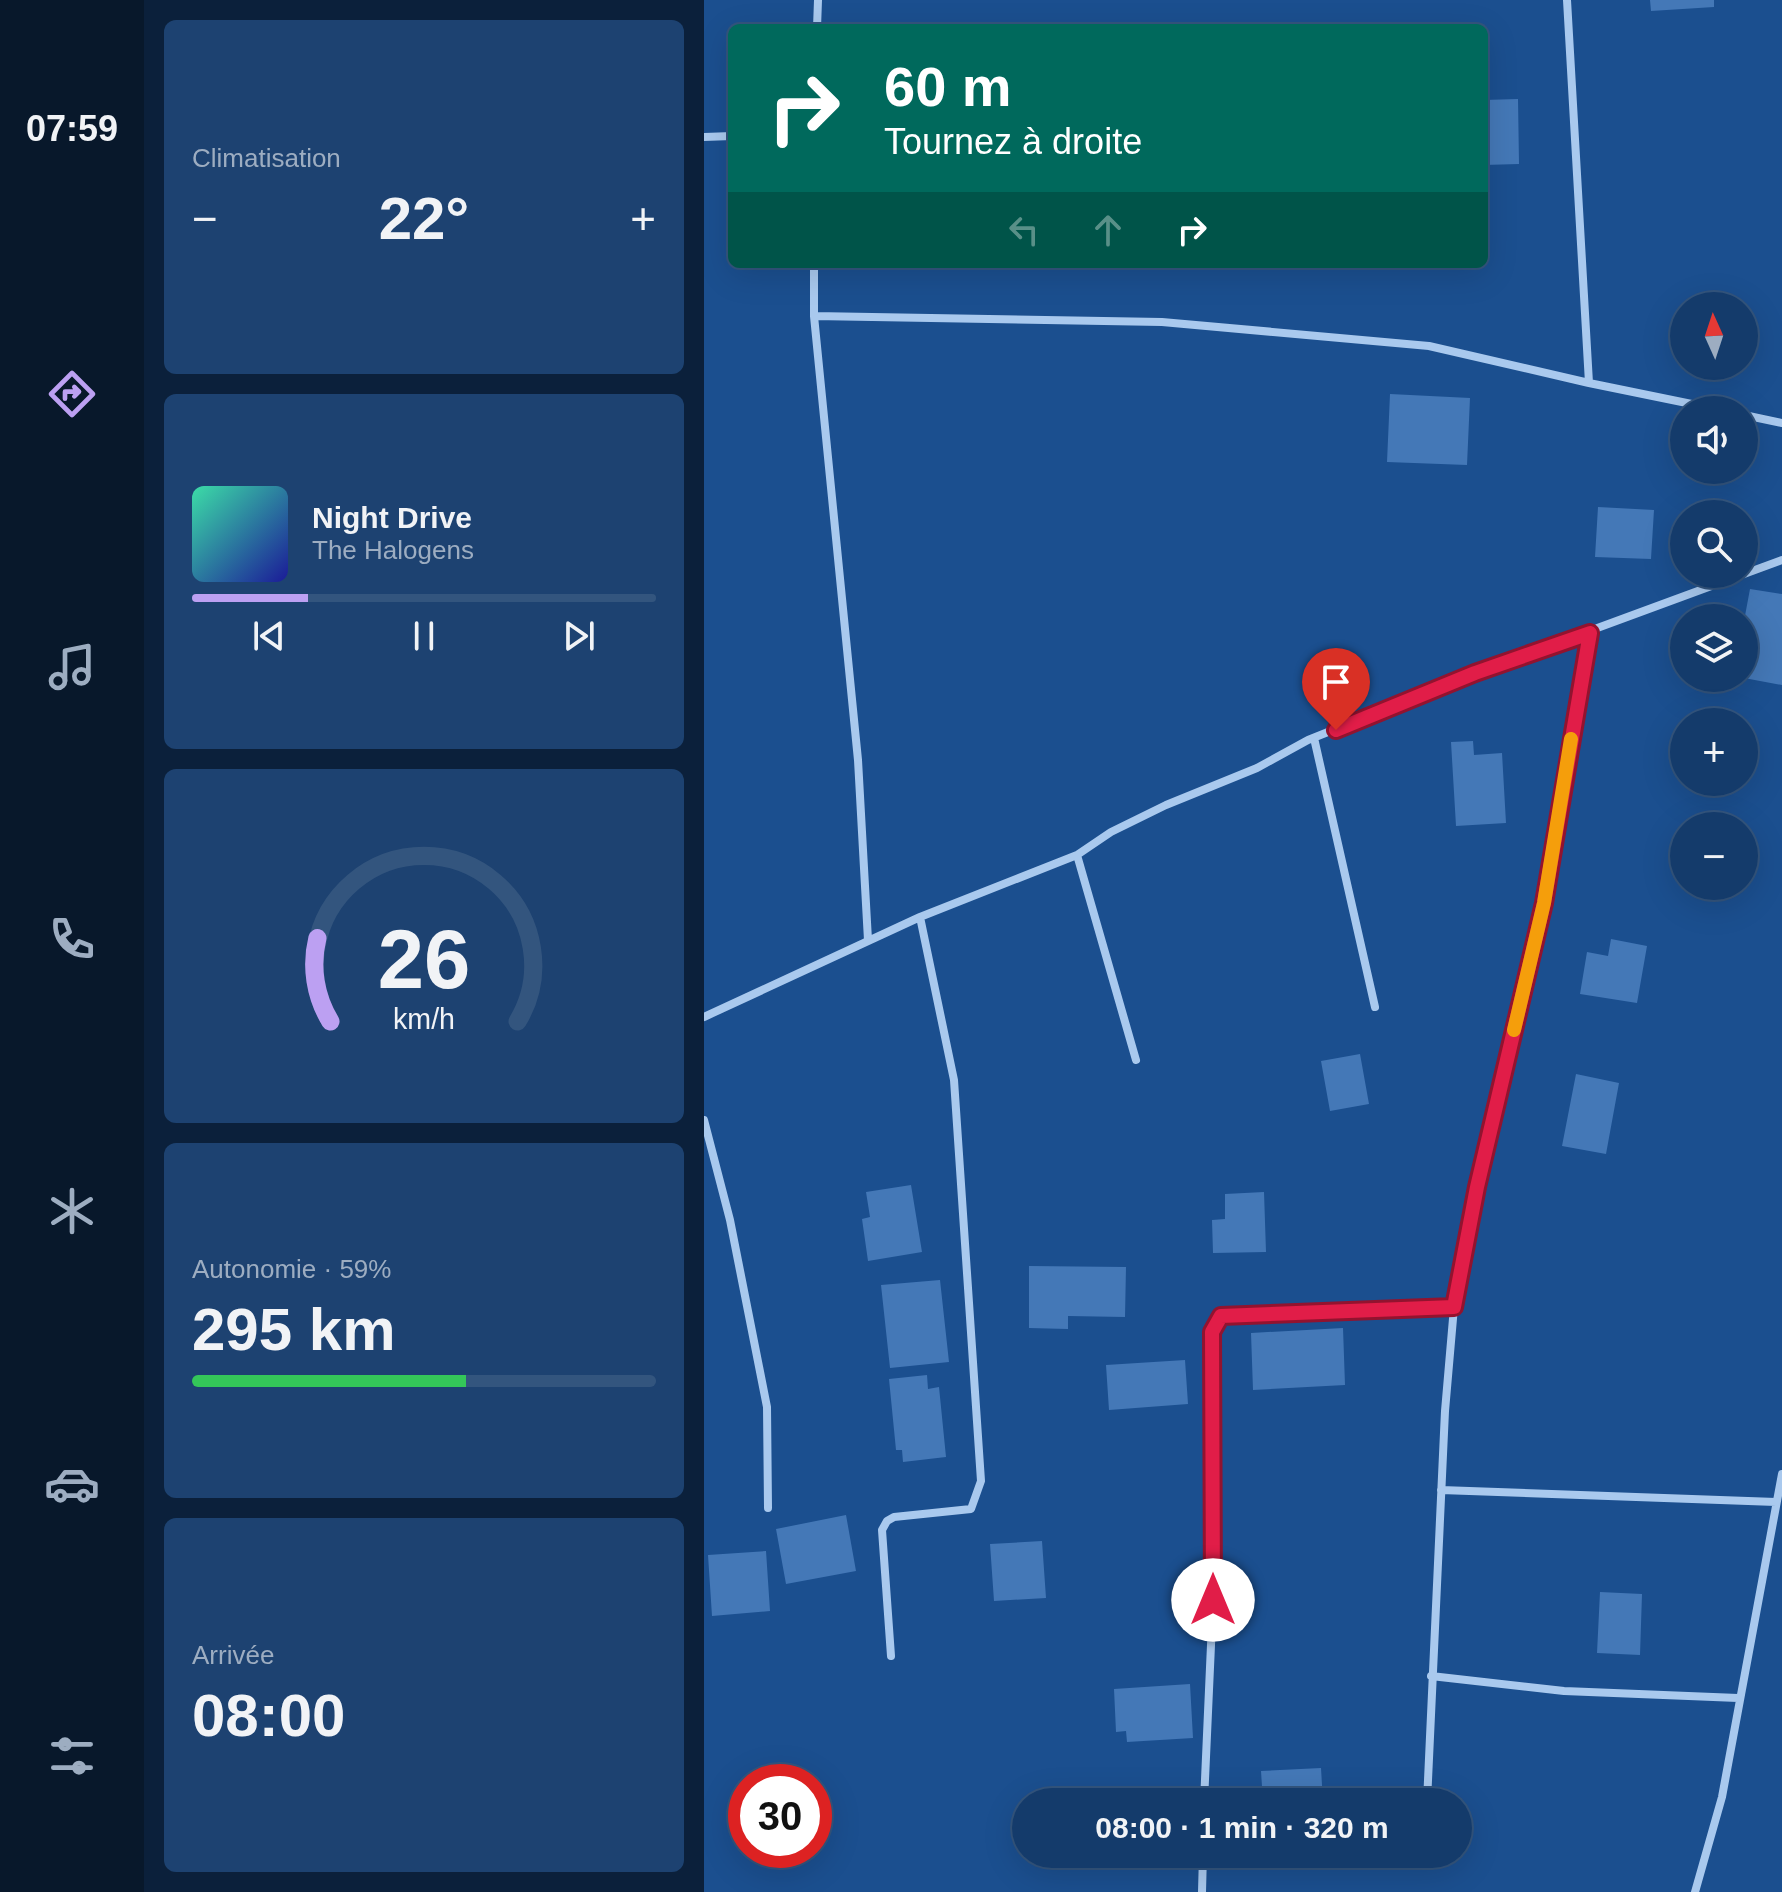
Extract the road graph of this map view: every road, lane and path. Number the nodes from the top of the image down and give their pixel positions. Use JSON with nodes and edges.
{"nodes":[{"id":1,"x":818,"y":0,"type":"edge"},
{"id":2,"x":1567,"y":0,"type":"edge"},
{"id":3,"x":817,"y":24,"type":"edge"},
{"id":4,"x":728,"y":136,"type":"edge"},
{"id":5,"x":704,"y":137,"type":"edge"},
{"id":6,"x":814,"y":268,"type":"edge"},
{"id":7,"x":814,"y":316,"type":"junction"},
{"id":8,"x":1589,"y":383,"type":"junction"},
{"id":9,"x":1670,"y":400,"type":"edge"},
{"id":10,"x":1758,"y":418,"type":"edge"},
{"id":11,"x":1782,"y":423,"type":"edge"},
{"id":12,"x":1782,"y":560,"type":"edge"},
{"id":13,"x":1590,"y":633,"type":"junction"},
{"id":14,"x":1314,"y":738,"type":"junction"},
{"id":15,"x":1077,"y":855,"type":"junction"},
{"id":16,"x":920,"y":917,"type":"junction"},
{"id":17,"x":868,"y":940,"type":"junction"},
{"id":18,"x":1375,"y":1007,"type":"dead end"},
{"id":19,"x":704,"y":1017,"type":"edge"},
{"id":20,"x":1136,"y":1060,"type":"dead end"},
{"id":21,"x":704,"y":1120,"type":"edge"},
{"id":22,"x":1454,"y":1307,"type":"junction"},
{"id":23,"x":1782,"y":1474,"type":"edge"},
{"id":24,"x":1441,"y":1490,"type":"junction"},
{"id":25,"x":1776,"y":1502,"type":"junction"},
{"id":26,"x":768,"y":1508,"type":"dead end"},
{"id":27,"x":891,"y":1656,"type":"dead end"},
{"id":28,"x":1431,"y":1676,"type":"junction"},
{"id":29,"x":1738,"y":1698,"type":"junction"},
{"id":30,"x":1205,"y":1788,"type":"edge"},
{"id":31,"x":1427,"y":1788,"type":"edge"},
{"id":32,"x":1203,"y":1868,"type":"edge"},
{"id":33,"x":1202,"y":1892,"type":"edge"},
{"id":34,"x":1695,"y":1892,"type":"edge"}],
"edges":[{"from":1,"to":3,"type":"street"},
{"from":2,"to":8,"type":"street"},
{"from":4,"to":5,"type":"street"},
{"from":6,"to":7,"type":"street"},
{"from":7,"to":8,"type":"street"},
{"from":7,"to":17,"type":"street"},
{"from":8,"to":9,"type":"street"},
{"from":10,"to":11,"type":"street"},
{"from":12,"to":13,"type":"street"},
{"from":13,"to":14,"type":"street"},
{"from":13,"to":22,"type":"street"},
{"from":14,"to":15,"type":"street"},
{"from":14,"to":18,"type":"street"},
{"from":15,"to":16,"type":"street"},
{"from":15,"to":20,"type":"street"},
{"from":16,"to":17,"type":"street"},
{"from":16,"to":27,"type":"street"},
{"from":17,"to":19,"type":"street"},
{"from":21,"to":26,"type":"street"},
{"from":22,"to":24,"type":"street"},
{"from":22,"to":30,"type":"street"},
{"from":23,"to":25,"type":"street"},
{"from":24,"to":25,"type":"street"},
{"from":24,"to":28,"type":"street"},
{"from":25,"to":29,"type":"street"},
{"from":28,"to":29,"type":"street"},
{"from":28,"to":31,"type":"street"},
{"from":29,"to":34,"type":"street"},
{"from":32,"to":33,"type":"street"}]}
